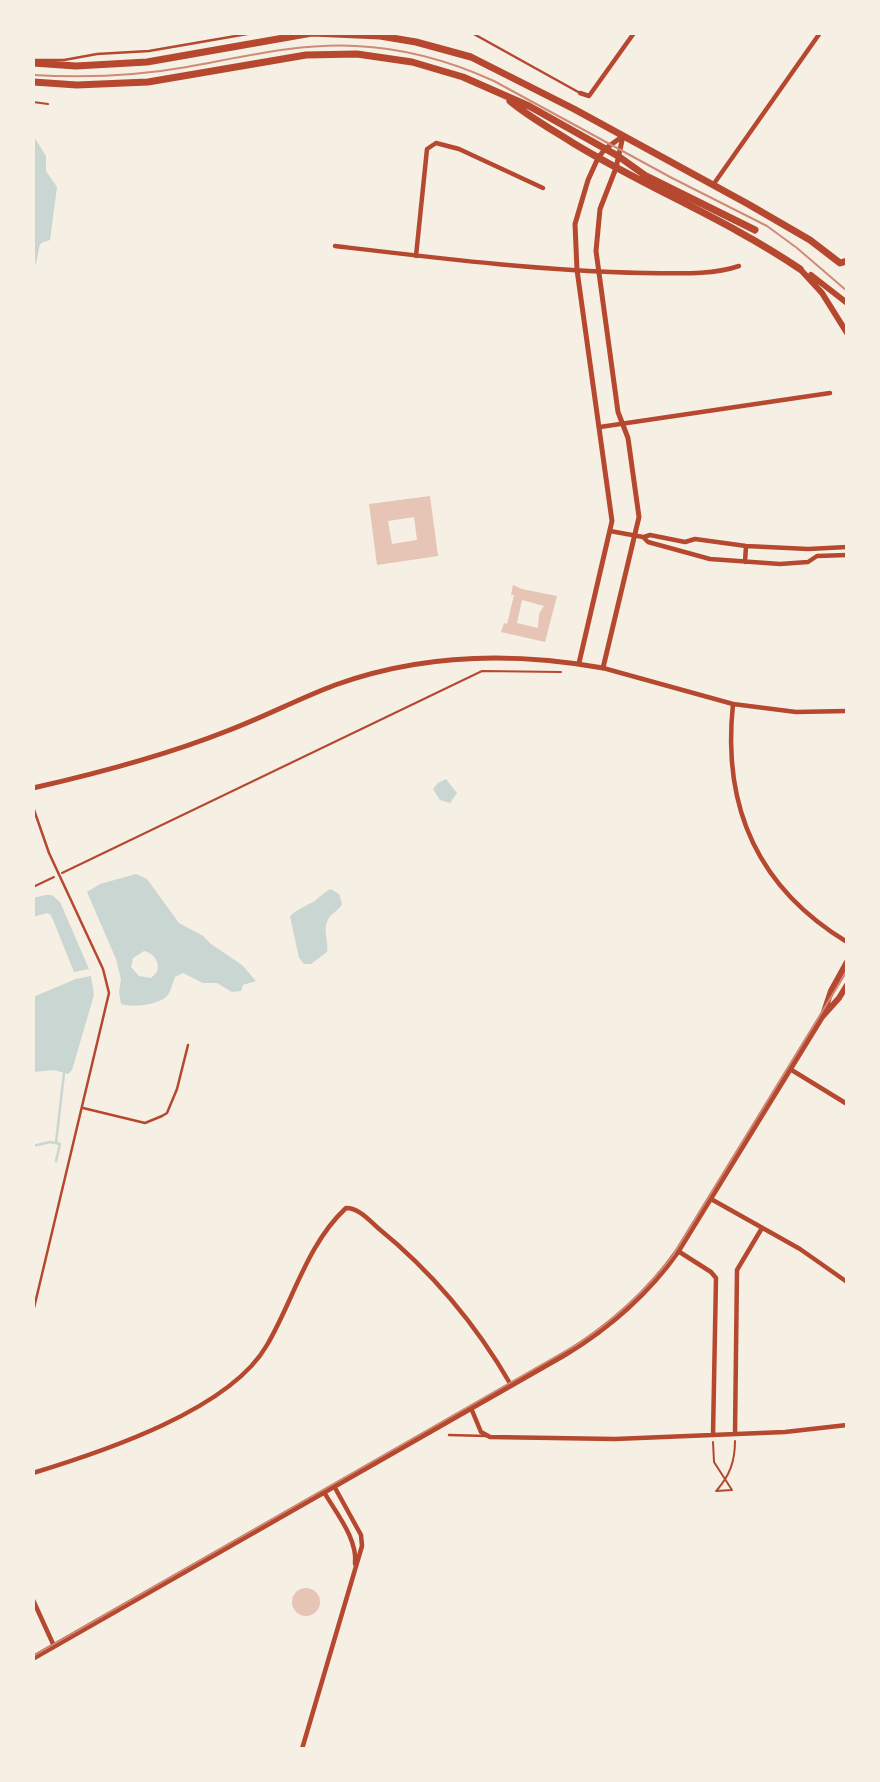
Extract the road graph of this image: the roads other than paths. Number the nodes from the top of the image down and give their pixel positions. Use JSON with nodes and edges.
{"nodes":[{"id":1,"x":253,"y":33,"type":"edge"},
{"id":2,"x":471,"y":33,"type":"edge"},
{"id":3,"x":634,"y":33,"type":"edge"},
{"id":4,"x":820,"y":33,"type":"edge"},
{"id":5,"x":350,"y":34,"type":"edge"},
{"id":6,"x":359,"y":34,"type":"edge"},
{"id":7,"x":33,"y":61,"type":"edge"},
{"id":8,"x":33,"y":82,"type":"edge"},
{"id":9,"x":580,"y":93,"type":"joint"},
{"id":10,"x":507,"y":98,"type":"junction"},
{"id":11,"x":623,"y":136,"type":"junction"},
{"id":12,"x":605,"y":149,"type":"junction"},
{"id":13,"x":618,"y":156,"type":"junction"},
{"id":14,"x":598,"y":158,"type":"junction"},
{"id":15,"x":615,"y":168,"type":"junction"},
{"id":16,"x":713,"y":185,"type":"junction"},
{"id":17,"x":543,"y":188,"type":"dead end"},
{"id":18,"x":755,"y":230,"type":"dead end"},
{"id":19,"x":335,"y":246,"type":"dead end"},
{"id":20,"x":416,"y":256,"type":"junction"},
{"id":21,"x":845,"y":264,"type":"edge"},
{"id":22,"x":739,"y":266,"type":"dead end"},
{"id":23,"x":800,"y":269,"type":"junction"},
{"id":24,"x":577,"y":270,"type":"junction"},
{"id":25,"x":598,"y":272,"type":"junction"},
{"id":26,"x":847,"y":303,"type":"edge"},
{"id":27,"x":847,"y":333,"type":"edge"},
{"id":28,"x":830,"y":393,"type":"dead end"},
{"id":29,"x":623,"y":424,"type":"junction"},
{"id":30,"x":600,"y":427,"type":"junction"},
{"id":31,"x":610,"y":531,"type":"junction"},
{"id":32,"x":635,"y":535,"type":"junction"},
{"id":33,"x":643,"y":537,"type":"junction"},
{"id":34,"x":685,"y":542,"type":"junction"},
{"id":35,"x":746,"y":546,"type":"junction"},
{"id":36,"x":847,"y":547,"type":"edge"},
{"id":37,"x":808,"y":549,"type":"junction"},
{"id":38,"x":683,"y":551,"type":"junction"},
{"id":39,"x":847,"y":555,"type":"edge"},
{"id":40,"x":745,"y":562,"type":"junction"},
{"id":41,"x":808,"y":562,"type":"junction"},
{"id":42,"x":579,"y":663,"type":"junction"},
{"id":43,"x":603,"y":668,"type":"junction"},
{"id":44,"x":733,"y":704,"type":"junction"},
{"id":45,"x":847,"y":710,"type":"edge"},
{"id":46,"x":33,"y":788,"type":"edge"},
{"id":47,"x":33,"y":807,"type":"edge"},
{"id":48,"x":847,"y":942,"type":"edge"},
{"id":49,"x":847,"y":962,"type":"edge"},
{"id":50,"x":847,"y":985,"type":"edge"},
{"id":51,"x":822,"y":1017,"type":"junction"},
{"id":52,"x":188,"y":1045,"type":"dead end"},
{"id":53,"x":790,"y":1069,"type":"junction"},
{"id":54,"x":847,"y":1104,"type":"edge"},
{"id":55,"x":83,"y":1108,"type":"junction"},
{"id":56,"x":711,"y":1199,"type":"junction"},
{"id":57,"x":762,"y":1228,"type":"junction"},
{"id":58,"x":678,"y":1251,"type":"junction"},
{"id":59,"x":847,"y":1282,"type":"edge"},
{"id":60,"x":33,"y":1312,"type":"edge"},
{"id":61,"x":512,"y":1385,"type":"junction"},
{"id":62,"x":471,"y":1408,"type":"junction"},
{"id":63,"x":847,"y":1424,"type":"edge"},
{"id":64,"x":735,"y":1434,"type":"junction"},
{"id":65,"x":449,"y":1435,"type":"dead end"},
{"id":66,"x":713,"y":1435,"type":"junction"},
{"id":67,"x":486,"y":1436,"type":"junction"},
{"id":68,"x":33,"y":1473,"type":"edge"},
{"id":69,"x":334,"y":1486,"type":"junction"},
{"id":70,"x":324,"y":1492,"type":"junction"},
{"id":71,"x":355,"y":1572,"type":"junction"},
{"id":72,"x":33,"y":1600,"type":"edge"},
{"id":73,"x":54,"y":1646,"type":"junction"},
{"id":74,"x":33,"y":1658,"type":"edge"},
{"id":75,"x":302,"y":1749,"type":"edge"}],
"edges":[{"from":1,"to":7,"type":"lane"},
{"from":2,"to":9,"type":"lane"},
{"from":3,"to":9,"type":"street"},
{"from":4,"to":16,"type":"street"},
{"from":5,"to":6,"type":"main road"},
{"from":5,"to":7,"type":"main road"},
{"from":6,"to":11,"type":"main road"},
{"from":8,"to":10,"type":"main road"},
{"from":10,"to":12,"type":"main road"},
{"from":10,"to":14,"type":"main road"},
{"from":11,"to":12,"type":"street"},
{"from":11,"to":13,"type":"street"},
{"from":11,"to":16,"type":"main road"},
{"from":12,"to":13,"type":"main road"},
{"from":12,"to":14,"type":"street"},
{"from":13,"to":15,"type":"street"},
{"from":13,"to":18,"type":"main road"},
{"from":14,"to":15,"type":"main road"},
{"from":14,"to":24,"type":"street"},
{"from":15,"to":23,"type":"main road"},
{"from":15,"to":25,"type":"street"},
{"from":16,"to":21,"type":"main road"},
{"from":17,"to":20,"type":"street"},
{"from":19,"to":20,"type":"street"},
{"from":20,"to":24,"type":"street"},
{"from":22,"to":25,"type":"street"},
{"from":23,"to":26,"type":"main road"},
{"from":23,"to":27,"type":"main road"},
{"from":24,"to":25,"type":"street"},
{"from":24,"to":30,"type":"street"},
{"from":25,"to":29,"type":"street"},
{"from":28,"to":29,"type":"street"},
{"from":29,"to":30,"type":"street"},
{"from":29,"to":32,"type":"street"},
{"from":30,"to":31,"type":"street"},
{"from":31,"to":32,"type":"street"},
{"from":31,"to":42,"type":"street"},
{"from":32,"to":33,"type":"street"},
{"from":32,"to":43,"type":"street"},
{"from":33,"to":34,"type":"street"},
{"from":33,"to":38,"type":"street"},
{"from":34,"to":35,"type":"street"},
{"from":34,"to":38,"type":"street"},
{"from":35,"to":37,"type":"street"},
{"from":35,"to":40,"type":"street"},
{"from":36,"to":37,"type":"street"},
{"from":37,"to":41,"type":"street"},
{"from":38,"to":40,"type":"street"},
{"from":39,"to":41,"type":"street"},
{"from":40,"to":41,"type":"street"},
{"from":42,"to":43,"type":"street"},
{"from":42,"to":46,"type":"street"},
{"from":43,"to":44,"type":"street"},
{"from":44,"to":45,"type":"street"},
{"from":44,"to":48,"type":"street"},
{"from":47,"to":55,"type":"lane"},
{"from":49,"to":51,"type":"main road"},
{"from":50,"to":51,"type":"main road"},
{"from":51,"to":53,"type":"main road"},
{"from":52,"to":55,"type":"lane"},
{"from":53,"to":54,"type":"street"},
{"from":53,"to":56,"type":"main road"},
{"from":55,"to":60,"type":"lane"},
{"from":56,"to":57,"type":"street"},
{"from":56,"to":58,"type":"main road"},
{"from":57,"to":59,"type":"street"},
{"from":57,"to":64,"type":"street"},
{"from":58,"to":61,"type":"main road"},
{"from":58,"to":66,"type":"street"},
{"from":61,"to":62,"type":"main road"},
{"from":61,"to":68,"type":"street"},
{"from":62,"to":67,"type":"street"},
{"from":62,"to":69,"type":"main road"},
{"from":63,"to":64,"type":"street"},
{"from":64,"to":66,"type":"street"},
{"from":65,"to":67,"type":"lane"},
{"from":66,"to":67,"type":"street"},
{"from":69,"to":70,"type":"main road"},
{"from":69,"to":71,"type":"street"},
{"from":70,"to":71,"type":"street"},
{"from":70,"to":73,"type":"main road"},
{"from":71,"to":75,"type":"street"},
{"from":72,"to":73,"type":"street"},
{"from":73,"to":74,"type":"main road"}]}
